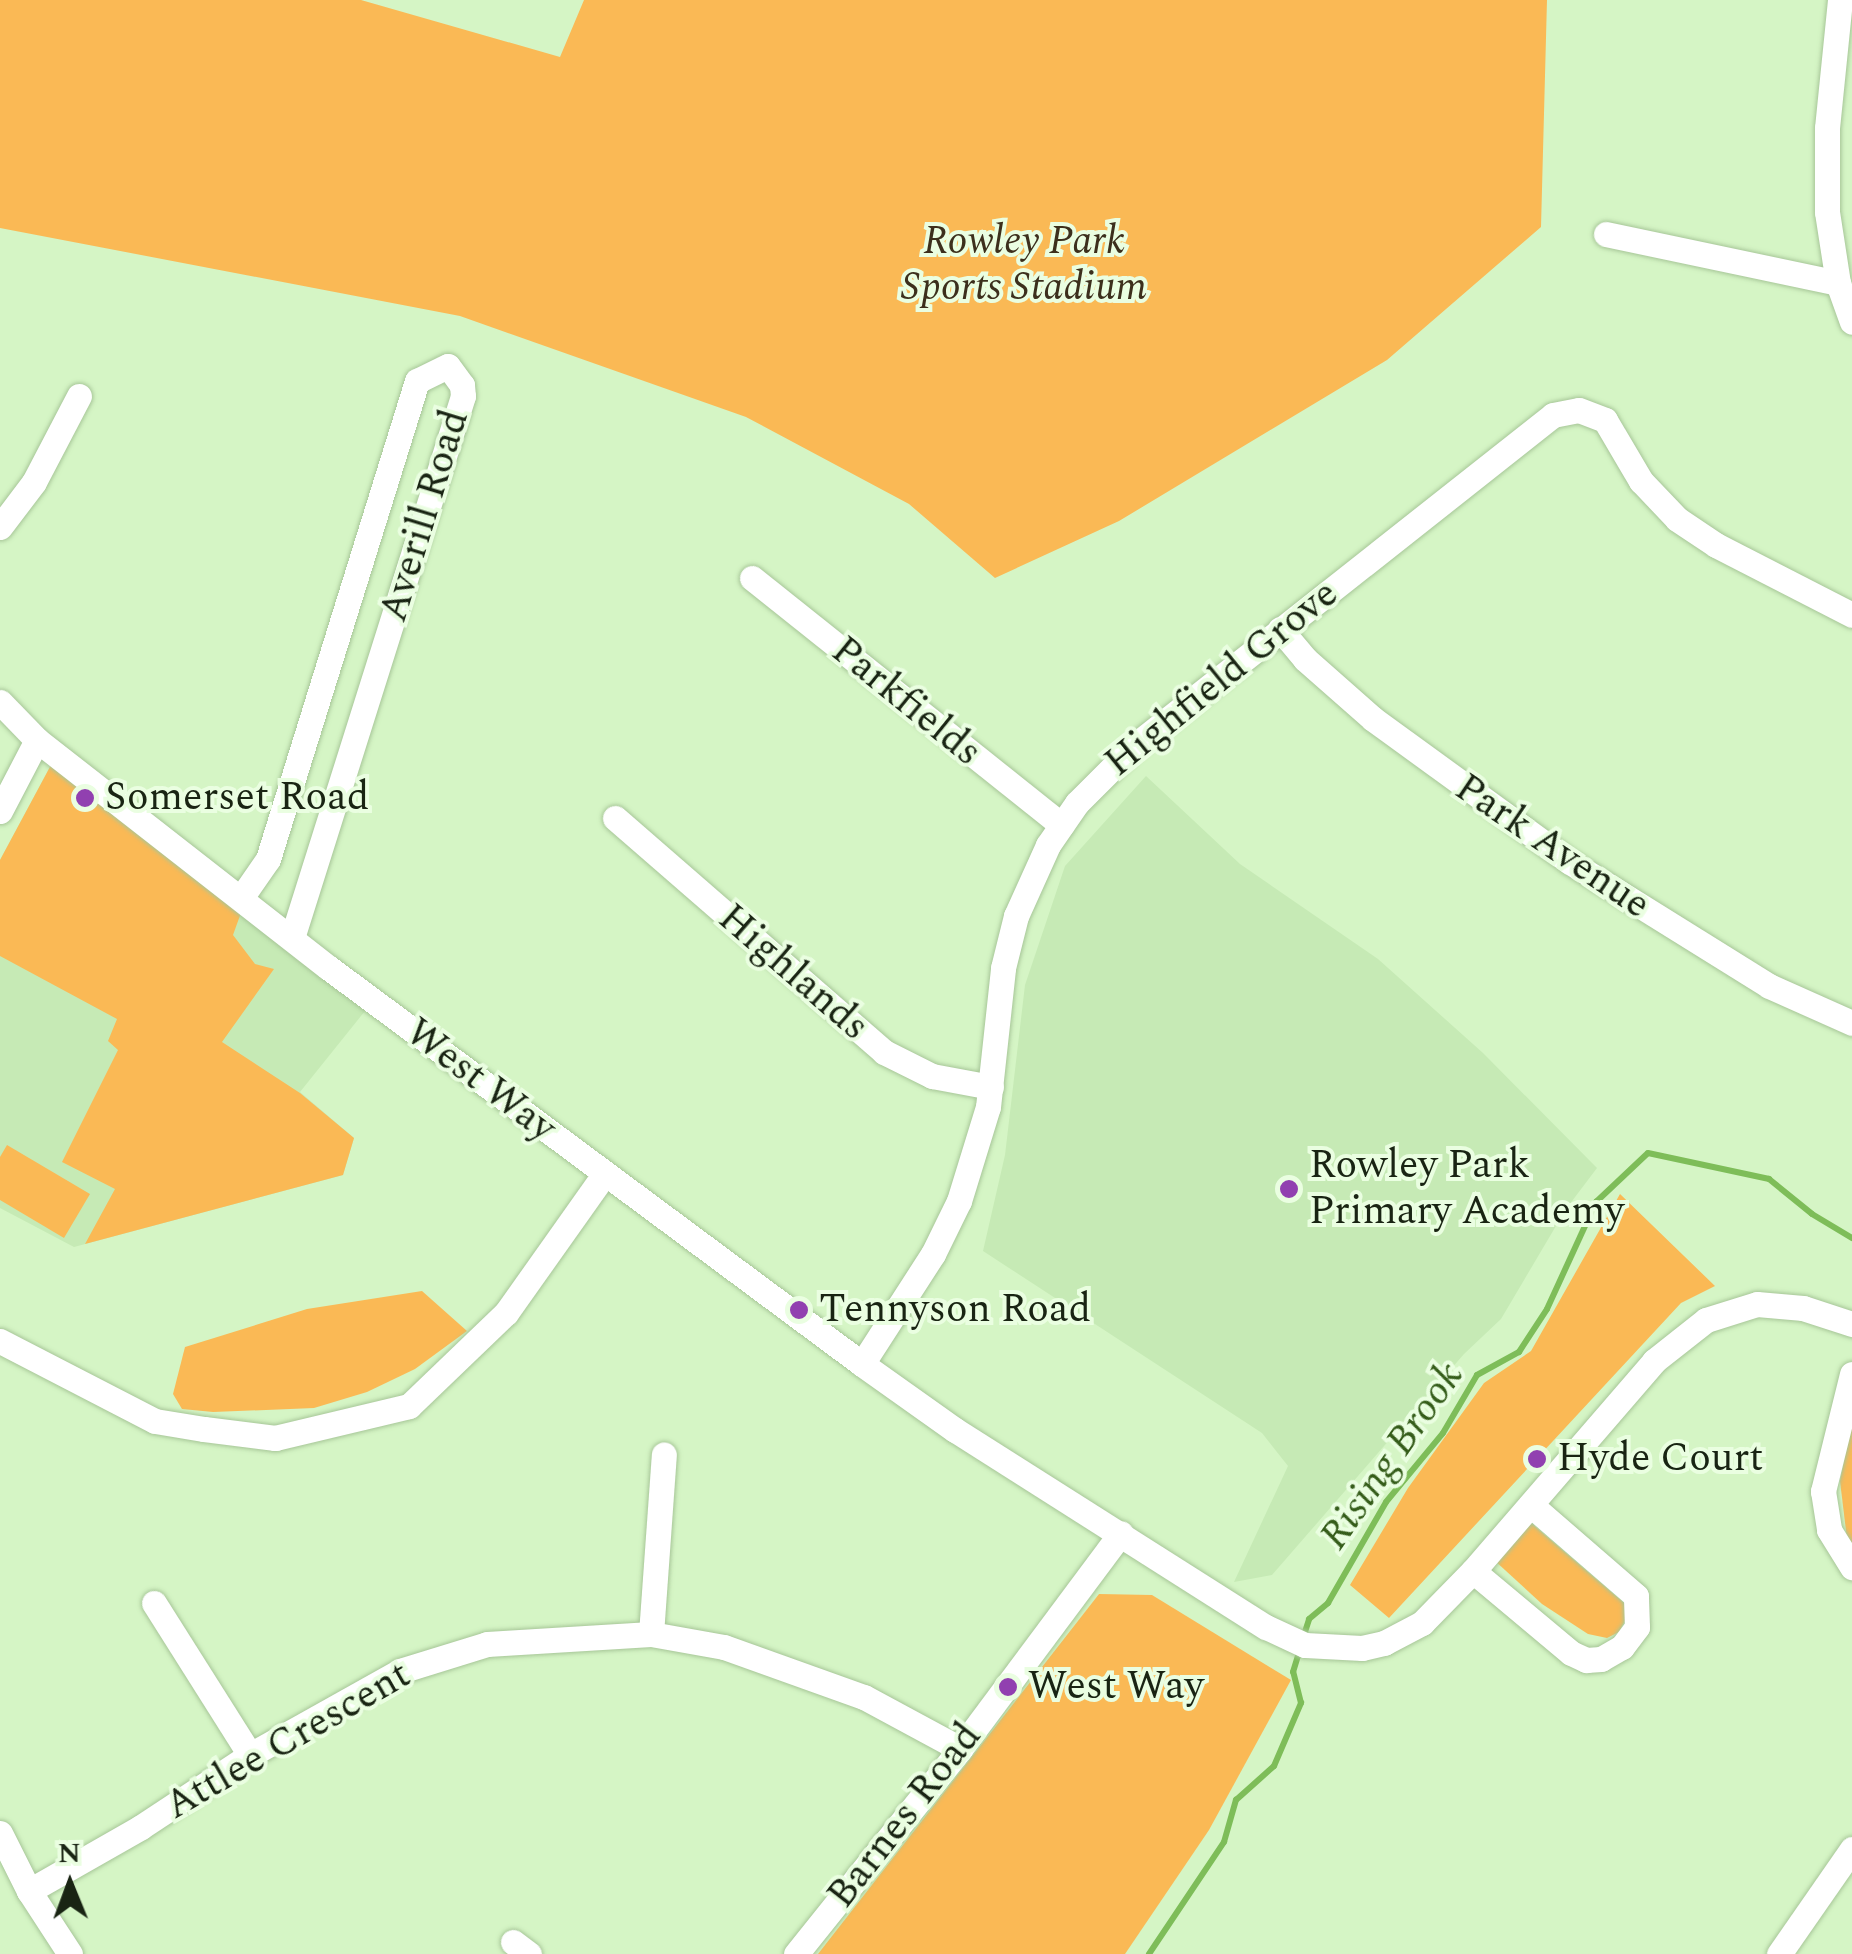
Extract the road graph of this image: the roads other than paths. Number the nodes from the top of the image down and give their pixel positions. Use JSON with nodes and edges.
{"nodes":[{"id":1,"x":1840,"y":0,"type":"edge"},
{"id":2,"x":1606,"y":234,"type":"dead end"},
{"id":3,"x":1838,"y":283,"type":"junction"},
{"id":4,"x":1852,"y":322,"type":"edge"},
{"id":5,"x":79,"y":396,"type":"dead end"},
{"id":6,"x":0,"y":526,"type":"edge"},
{"id":7,"x":752,"y":578,"type":"dead end"},
{"id":8,"x":1852,"y":615,"type":"edge"},
{"id":9,"x":1280,"y":629,"type":"junction"},
{"id":10,"x":0,"y":702,"type":"edge"},
{"id":11,"x":38,"y":740,"type":"junction"},
{"id":12,"x":0,"y":811,"type":"edge"},
{"id":13,"x":615,"y":818,"type":"dead end"},
{"id":14,"x":1061,"y":826,"type":"junction"},
{"id":15,"x":241,"y":898,"type":"junction"},
{"id":16,"x":292,"y":938,"type":"junction"},
{"id":17,"x":1852,"y":1023,"type":"edge"},
{"id":18,"x":991,"y":1086,"type":"junction"},
{"id":19,"x":604,"y":1176,"type":"junction"},
{"id":20,"x":1852,"y":1324,"type":"edge"},
{"id":21,"x":0,"y":1342,"type":"edge"},
{"id":22,"x":862,"y":1364,"type":"junction"},
{"id":23,"x":1852,"y":1374,"type":"edge"},
{"id":24,"x":664,"y":1454,"type":"dead end"},
{"id":25,"x":1531,"y":1505,"type":"junction"},
{"id":26,"x":1120,"y":1533,"type":"junction"},
{"id":27,"x":1852,"y":1567,"type":"edge"},
{"id":28,"x":1473,"y":1572,"type":"junction"},
{"id":29,"x":154,"y":1603,"type":"dead end"},
{"id":30,"x":651,"y":1634,"type":"junction"},
{"id":31,"x":960,"y":1749,"type":"junction"},
{"id":32,"x":250,"y":1755,"type":"junction"},
{"id":33,"x":0,"y":1834,"type":"edge"},
{"id":34,"x":1852,"y":1849,"type":"edge"},
{"id":35,"x":29,"y":1891,"type":"junction"},
{"id":36,"x":70,"y":1954,"type":"edge"},
{"id":37,"x":796,"y":1954,"type":"edge"},
{"id":38,"x":1779,"y":1954,"type":"edge"}],
"edges":[{"from":1,"to":3,"type":"street"},
{"from":2,"to":3,"type":"street"},
{"from":3,"to":4,"type":"street"},
{"from":5,"to":6,"type":"street"},
{"from":7,"to":14,"type":"street","name":"Parkfields"},
{"from":8,"to":9,"type":"street","name":"Highfield Grove"},
{"from":9,"to":14,"type":"street","name":"Highfield Grove"},
{"from":9,"to":17,"type":"street","name":"Park Avenue"},
{"from":10,"to":11,"type":"street","name":"West Way"},
{"from":11,"to":12,"type":"street"},
{"from":11,"to":15,"type":"street","name":"West Way"},
{"from":13,"to":18,"type":"street","name":"Highlands"},
{"from":14,"to":18,"type":"street","name":"Highfield Grove"},
{"from":15,"to":16,"type":"street","name":"West Way"},
{"from":15,"to":16,"type":"street","name":"Averill Road"},
{"from":16,"to":19,"type":"street","name":"West Way"},
{"from":18,"to":22,"type":"street","name":"Highfield Grove"},
{"from":19,"to":21,"type":"street"},
{"from":19,"to":22,"type":"street","name":"West Way"},
{"from":20,"to":25,"type":"street","name":"West Way"},
{"from":22,"to":26,"type":"street","name":"West Way"},
{"from":23,"to":27,"type":"street"},
{"from":24,"to":30,"type":"street"},
{"from":25,"to":28,"type":"street","name":"West Way"},
{"from":25,"to":28,"type":"street"},
{"from":26,"to":28,"type":"street","name":"West Way"},
{"from":26,"to":31,"type":"street","name":"Barnes Road"},
{"from":29,"to":32,"type":"street"},
{"from":30,"to":31,"type":"street","name":"Attlee Crescent"},
{"from":30,"to":32,"type":"street","name":"Attlee Crescent"},
{"from":31,"to":37,"type":"street","name":"Barnes Road"},
{"from":32,"to":35,"type":"street","name":"Attlee Crescent"},
{"from":33,"to":35,"type":"street"},
{"from":34,"to":38,"type":"street"},
{"from":35,"to":36,"type":"street"}]}
